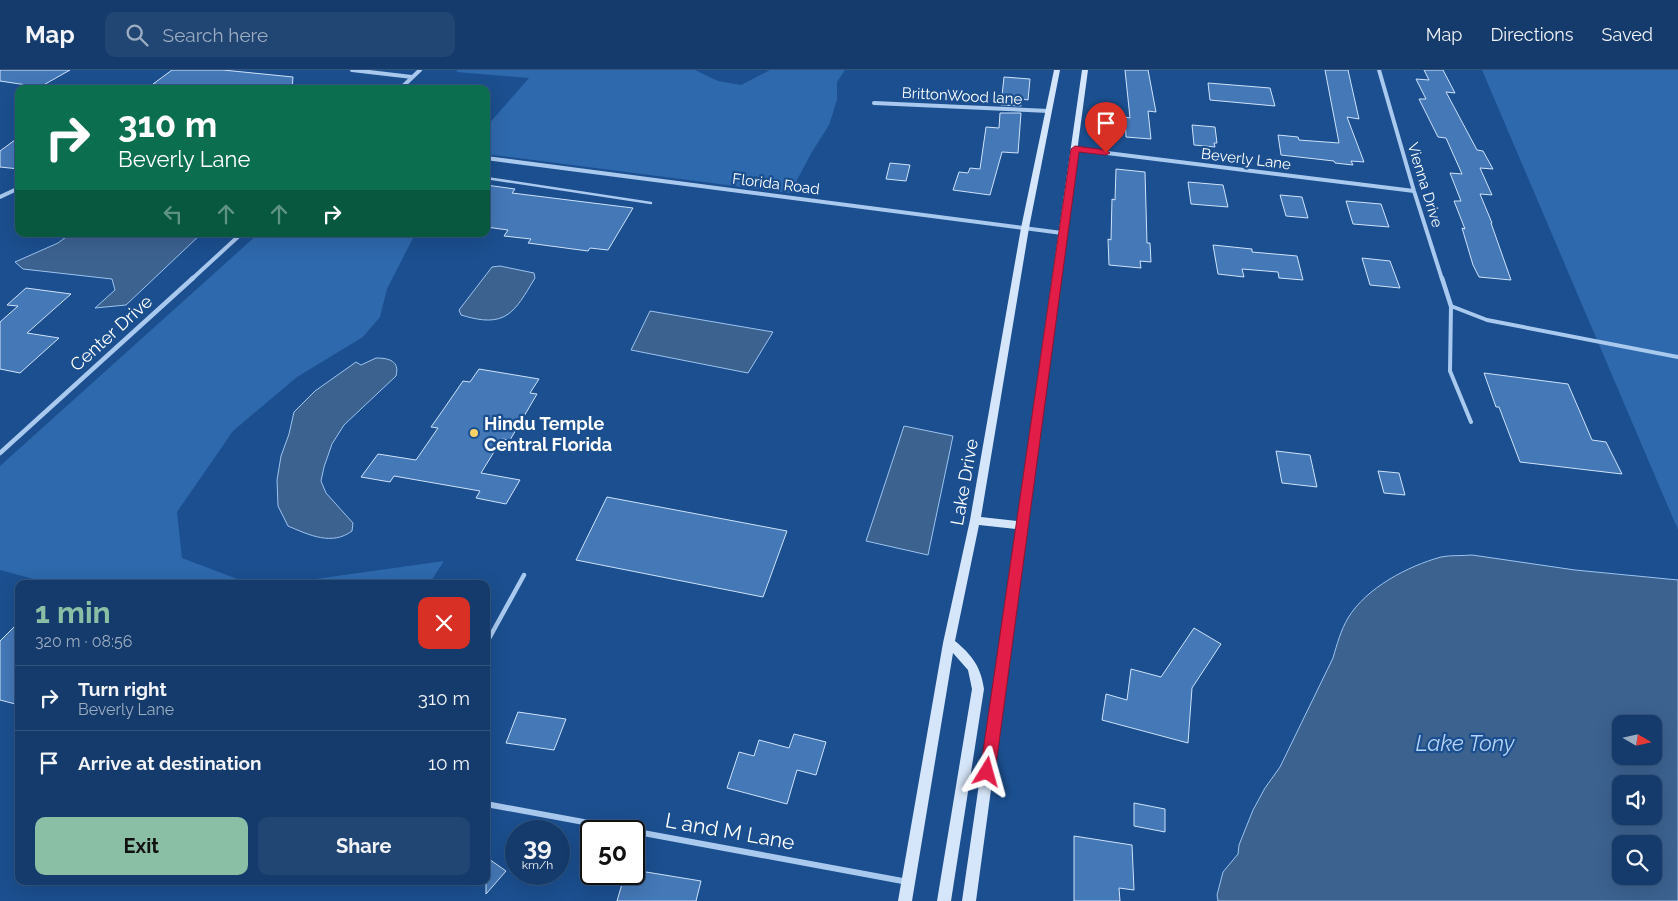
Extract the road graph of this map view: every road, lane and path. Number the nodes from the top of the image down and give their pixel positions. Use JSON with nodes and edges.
{"nodes":[{"id":1,"x":352,"y":70,"type":"edge"},
{"id":2,"x":420,"y":70,"type":"edge"},
{"id":3,"x":1057,"y":70,"type":"edge"},
{"id":4,"x":1085,"y":70,"type":"edge"},
{"id":5,"x":1379,"y":70,"type":"edge"},
{"id":6,"x":412,"y":77,"type":"junction"},
{"id":7,"x":404,"y":85,"type":"edge"},
{"id":8,"x":874,"y":103,"type":"dead end"},
{"id":9,"x":1049,"y":111,"type":"junction"},
{"id":10,"x":1075,"y":149,"type":"junction"},
{"id":11,"x":490,"y":159,"type":"edge"},
{"id":12,"x":490,"y":179,"type":"edge"},
{"id":13,"x":15,"y":190,"type":"edge"},
{"id":14,"x":1414,"y":191,"type":"junction"},
{"id":15,"x":0,"y":197,"type":"edge"},
{"id":16,"x":651,"y":203,"type":"dead end"},
{"id":17,"x":1025,"y":228,"type":"junction"},
{"id":18,"x":1062,"y":233,"type":"junction"},
{"id":19,"x":238,"y":237,"type":"edge"},
{"id":20,"x":1451,"y":306,"type":"junction"},
{"id":21,"x":1678,"y":357,"type":"edge"},
{"id":22,"x":1471,"y":422,"type":"dead end"},
{"id":23,"x":0,"y":453,"type":"edge"},
{"id":24,"x":975,"y":520,"type":"junction"},
{"id":25,"x":1022,"y":526,"type":"junction"},
{"id":26,"x":524,"y":575,"type":"dead end"},
{"id":27,"x":490,"y":637,"type":"edge"},
{"id":28,"x":949,"y":643,"type":"junction"},
{"id":29,"x":490,"y":805,"type":"edge"},
{"id":30,"x":909,"y":882,"type":"junction"},
{"id":31,"x":905,"y":901,"type":"edge"},
{"id":32,"x":944,"y":901,"type":"edge"},
{"id":33,"x":969,"y":901,"type":"edge"}],
"edges":[{"from":1,"to":6,"type":"street"},
{"from":2,"to":6,"type":"street"},
{"from":3,"to":9,"type":"main road","name":"Lake Drive"},
{"from":4,"to":10,"type":"main road"},
{"from":5,"to":14,"type":"street","name":"Vienna Drive"},
{"from":6,"to":7,"type":"street"},
{"from":8,"to":9,"type":"street","name":"BrittonWood lane"},
{"from":9,"to":17,"type":"main road","name":"Lake Drive"},
{"from":10,"to":14,"type":"street","name":"Beverly Lane"},
{"from":10,"to":18,"type":"main road"},
{"from":11,"to":17,"type":"street","name":"Florida Road"},
{"from":12,"to":16,"type":"lane"},
{"from":13,"to":15,"type":"street"},
{"from":14,"to":20,"type":"street","name":"Vienna Drive"},
{"from":17,"to":18,"type":"street","name":"Florida Road"},
{"from":17,"to":24,"type":"main road","name":"Lake Drive"},
{"from":18,"to":25,"type":"main road"},
{"from":19,"to":23,"type":"street","name":"Center Drive"},
{"from":20,"to":21,"type":"lane"},
{"from":20,"to":22,"type":"lane"},
{"from":24,"to":25,"type":"main road"},
{"from":24,"to":28,"type":"main road","name":"Lake Drive"},
{"from":25,"to":33,"type":"main road"},
{"from":26,"to":27,"type":"lane"},
{"from":28,"to":30,"type":"main road","name":"Lake Drive"},
{"from":28,"to":32,"type":"main road"},
{"from":29,"to":30,"type":"street","name":"L and M Lane"},
{"from":30,"to":31,"type":"main road","name":"Lake Drive"}]}
